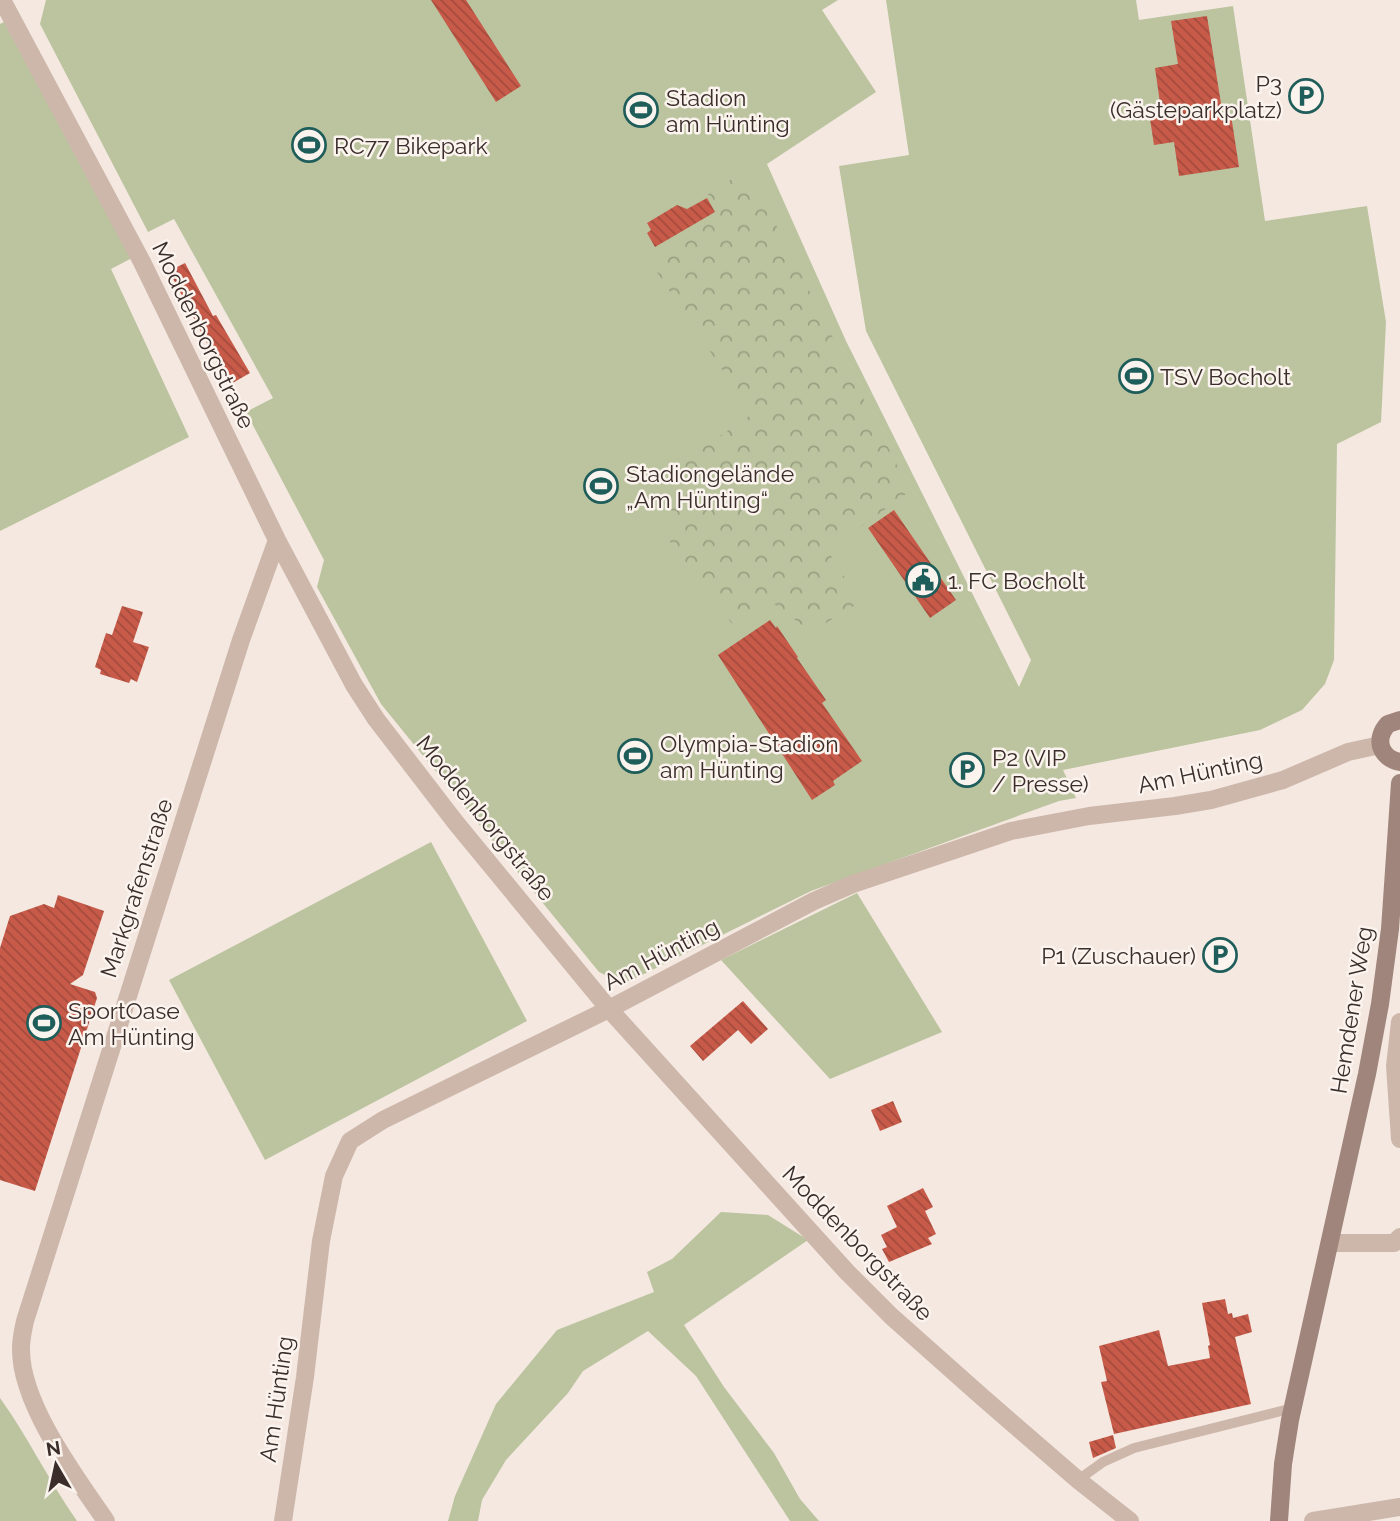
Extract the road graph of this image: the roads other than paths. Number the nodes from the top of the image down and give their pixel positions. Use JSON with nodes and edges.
{"nodes":[{"id":1,"x":1,"y":0,"type":"edge"},
{"id":2,"x":277,"y":540,"type":"junction"},
{"id":3,"x":1400,"y":720,"type":"edge"},
{"id":4,"x":1380,"y":745,"type":"junction"},
{"id":5,"x":1400,"y":762,"type":"edge"},
{"id":6,"x":1400,"y":783,"type":"edge"},
{"id":7,"x":609,"y":1009,"type":"junction"},
{"id":8,"x":1400,"y":1022,"type":"edge"},
{"id":9,"x":1400,"y":1139,"type":"edge"},
{"id":10,"x":1400,"y":1237,"type":"edge"},
{"id":11,"x":1330,"y":1243,"type":"junction"},
{"id":12,"x":1293,"y":1408,"type":"junction"},
{"id":13,"x":1078,"y":1480,"type":"junction"},
{"id":14,"x":1400,"y":1507,"type":"edge"},
{"id":15,"x":106,"y":1521,"type":"edge"},
{"id":16,"x":283,"y":1521,"type":"edge"},
{"id":17,"x":1130,"y":1521,"type":"edge"},
{"id":18,"x":1279,"y":1521,"type":"edge"},
{"id":19,"x":1313,"y":1521,"type":"edge"}],
"edges":[{"from":1,"to":2,"type":"street","name":"Moddenborgstraße"},
{"from":2,"to":7,"type":"street","name":"Moddenborgstraße"},
{"from":2,"to":15,"type":"street","name":"Markgrafenstraße"},
{"from":3,"to":4,"type":"street"},
{"from":4,"to":5,"type":"street"},
{"from":4,"to":7,"type":"street","name":"Am Hünting"},
{"from":6,"to":11,"type":"street","name":"Hemdener Weg"},
{"from":7,"to":13,"type":"street","name":"Moddenborgstraße"},
{"from":7,"to":16,"type":"street","name":"Am Hünting"},
{"from":8,"to":9,"type":"street"},
{"from":10,"to":11,"type":"street"},
{"from":11,"to":12,"type":"street","name":"Hemdener Weg"},
{"from":12,"to":13,"type":"lane"},
{"from":12,"to":18,"type":"street","name":"Hemdener Weg"},
{"from":13,"to":17,"type":"street","name":"Moddenborgstraße"},
{"from":14,"to":19,"type":"street"}]}
